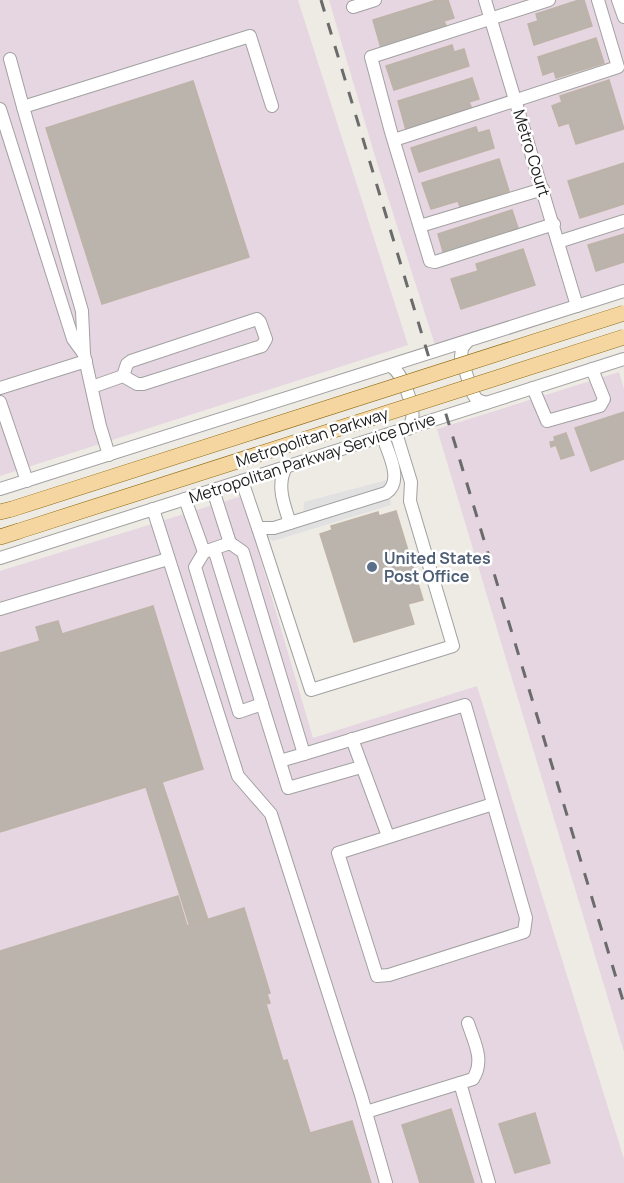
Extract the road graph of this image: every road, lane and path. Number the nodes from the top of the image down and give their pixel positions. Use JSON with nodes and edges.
{"nodes":[{"id":1,"x":375,"y":0,"type":"edge"},
{"id":2,"x":485,"y":0,"type":"edge"},
{"id":3,"x":549,"y":0,"type":"edge"},
{"id":4,"x":598,"y":0,"type":"edge"},
{"id":5,"x":618,"y":0,"type":"edge"},
{"id":6,"x":353,"y":7,"type":"dead end"},
{"id":7,"x":624,"y":17,"type":"edge"},
{"id":8,"x":491,"y":18,"type":"junction"},
{"id":9,"x":10,"y":59,"type":"dead end"},
{"id":10,"x":516,"y":100,"type":"junction"},
{"id":11,"x":272,"y":106,"type":"dead end"},
{"id":12,"x":23,"y":107,"type":"junction"},
{"id":13,"x":0,"y":109,"type":"edge"},
{"id":14,"x":394,"y":140,"type":"junction"},
{"id":15,"x":543,"y":189,"type":"junction"},
{"id":16,"x":52,"y":207,"type":"junction"},
{"id":17,"x":33,"y":212,"type":"junction"},
{"id":18,"x":624,"y":221,"type":"edge"},
{"id":19,"x":554,"y":224,"type":"junction"},
{"id":20,"x":420,"y":226,"type":"junction"},
{"id":21,"x":558,"y":242,"type":"junction"},
{"id":22,"x":624,"y":291,"type":"edge"},
{"id":23,"x":577,"y":306,"type":"junction"},
{"id":24,"x":624,"y":313,"type":"edge"},
{"id":25,"x":624,"y":337,"type":"edge"},
{"id":26,"x":467,"y":342,"type":"junction"},
{"id":27,"x":85,"y":358,"type":"junction"},
{"id":28,"x":624,"y":359,"type":"edge"},
{"id":29,"x":390,"y":366,"type":"junction"},
{"id":30,"x":592,"y":369,"type":"junction"},
{"id":31,"x":123,"y":376,"type":"junction"},
{"id":32,"x":92,"y":387,"type":"junction"},
{"id":33,"x":0,"y":388,"type":"edge"},
{"id":34,"x":533,"y":388,"type":"junction"},
{"id":35,"x":0,"y":402,"type":"edge"},
{"id":36,"x":486,"y":403,"type":"junction"},
{"id":37,"x":3,"y":415,"type":"edge"},
{"id":38,"x":402,"y":431,"type":"junction"},
{"id":39,"x":383,"y":437,"type":"junction"},
{"id":40,"x":109,"y":455,"type":"junction"},
{"id":41,"x":286,"y":467,"type":"junction"},
{"id":42,"x":27,"y":481,"type":"junction"},
{"id":43,"x":242,"y":481,"type":"junction"},
{"id":44,"x":394,"y":485,"type":"junction"},
{"id":45,"x":0,"y":489,"type":"edge"},
{"id":46,"x":213,"y":490,"type":"junction"},
{"id":47,"x":411,"y":491,"type":"junction"},
{"id":48,"x":185,"y":499,"type":"junction"},
{"id":49,"x":153,"y":509,"type":"junction"},
{"id":50,"x":6,"y":510,"type":"edge"},
{"id":51,"x":291,"y":523,"type":"junction"},
{"id":52,"x":258,"y":528,"type":"junction"},
{"id":53,"x":0,"y":537,"type":"edge"},
{"id":54,"x":230,"y":543,"type":"junction"},
{"id":55,"x":209,"y":551,"type":"junction"},
{"id":56,"x":0,"y":558,"type":"edge"},
{"id":57,"x":168,"y":559,"type":"junction"},
{"id":58,"x":0,"y":609,"type":"edge"},
{"id":59,"x":262,"y":704,"type":"junction"},
{"id":60,"x":352,"y":739,"type":"junction"},
{"id":61,"x":304,"y":754,"type":"junction"},
{"id":62,"x":280,"y":761,"type":"junction"},
{"id":63,"x":361,"y":766,"type":"junction"},
{"id":64,"x":493,"y":804,"type":"junction"},
{"id":65,"x":388,"y":836,"type":"junction"},
{"id":66,"x":468,"y":1023,"type":"dead end"},
{"id":67,"x":460,"y":1083,"type":"junction"},
{"id":68,"x":366,"y":1112,"type":"junction"},
{"id":69,"x":386,"y":1183,"type":"edge"},
{"id":70,"x":489,"y":1183,"type":"edge"}],
"edges":[{"from":1,"to":6,"type":"street"},
{"from":2,"to":8,"type":"street","name":"Metro Court"},
{"from":3,"to":8,"type":"street"},
{"from":4,"to":10,"type":"street"},
{"from":5,"to":7,"type":"street"},
{"from":8,"to":10,"type":"street","name":"Metro Court"},
{"from":8,"to":14,"type":"street"},
{"from":9,"to":12,"type":"street"},
{"from":10,"to":14,"type":"street"},
{"from":10,"to":15,"type":"street","name":"Metro Court"},
{"from":11,"to":12,"type":"street"},
{"from":12,"to":16,"type":"street"},
{"from":13,"to":17,"type":"street"},
{"from":14,"to":20,"type":"street"},
{"from":15,"to":19,"type":"street","name":"Metro Court"},
{"from":15,"to":20,"type":"street"},
{"from":16,"to":17,"type":"street"},
{"from":16,"to":27,"type":"street"},
{"from":17,"to":27,"type":"street"},
{"from":18,"to":21,"type":"street"},
{"from":19,"to":20,"type":"street"},
{"from":19,"to":21,"type":"street","name":"Metro Court"},
{"from":21,"to":23,"type":"street","name":"Metro Court"},
{"from":22,"to":23,"type":"street"},
{"from":23,"to":26,"type":"street"},
{"from":24,"to":50,"type":"main road","name":"Metropolitan Parkway","bridge":true},
{"from":25,"to":53,"type":"main road","name":"Metropolitan Parkway","bridge":true},
{"from":26,"to":29,"type":"street"},
{"from":26,"to":36,"type":"street"},
{"from":27,"to":32,"type":"street"},
{"from":27,"to":33,"type":"street"},
{"from":28,"to":30,"type":"street","name":"Metropolitan Parkway Service Drive"},
{"from":29,"to":38,"type":"street"},
{"from":29,"to":40,"type":"street"},
{"from":30,"to":34,"type":"street","name":"Metropolitan Parkway Service Drive"},
{"from":30,"to":34,"type":"street"},
{"from":31,"to":31,"type":"street"},
{"from":31,"to":32,"type":"street"},
{"from":32,"to":40,"type":"street"},
{"from":34,"to":36,"type":"street","name":"Metropolitan Parkway Service Drive"},
{"from":35,"to":37,"type":"street"},
{"from":36,"to":38,"type":"street","name":"Metropolitan Parkway Service Drive"},
{"from":37,"to":42,"type":"street"},
{"from":38,"to":39,"type":"street","name":"Metropolitan Parkway Service Drive"},
{"from":38,"to":47,"type":"street"},
{"from":39,"to":41,"type":"street","name":"Metropolitan Parkway Service Drive"},
{"from":39,"to":44,"type":"street"},
{"from":40,"to":42,"type":"street"},
{"from":41,"to":43,"type":"street","name":"Metropolitan Parkway Service Drive"},
{"from":41,"to":51,"type":"street"},
{"from":42,"to":45,"type":"street"},
{"from":43,"to":46,"type":"street","name":"Metropolitan Parkway Service Drive"},
{"from":43,"to":52,"type":"street"},
{"from":44,"to":47,"type":"street"},
{"from":44,"to":51,"type":"street"},
{"from":46,"to":48,"type":"street","name":"Metropolitan Parkway Service Drive"},
{"from":46,"to":54,"type":"street"},
{"from":47,"to":52,"type":"street"},
{"from":48,"to":49,"type":"street","name":"Metropolitan Parkway Service Drive"},
{"from":48,"to":55,"type":"street"},
{"from":49,"to":56,"type":"street","name":"Metropolitan Parkway Service Drive"},
{"from":49,"to":57,"type":"street"},
{"from":51,"to":52,"type":"street"},
{"from":54,"to":55,"type":"street"},
{"from":54,"to":61,"type":"street"},
{"from":55,"to":59,"type":"street"},
{"from":55,"to":59,"type":"street"},
{"from":57,"to":58,"type":"street"},
{"from":57,"to":68,"type":"street"},
{"from":59,"to":62,"type":"street"},
{"from":60,"to":61,"type":"street"},
{"from":60,"to":63,"type":"street"},
{"from":60,"to":64,"type":"street"},
{"from":61,"to":62,"type":"street"},
{"from":62,"to":63,"type":"street"},
{"from":63,"to":65,"type":"street"},
{"from":64,"to":65,"type":"street"},
{"from":64,"to":65,"type":"street"},
{"from":66,"to":67,"type":"street"},
{"from":67,"to":68,"type":"street"},
{"from":67,"to":70,"type":"street"},
{"from":68,"to":69,"type":"street"}]}
